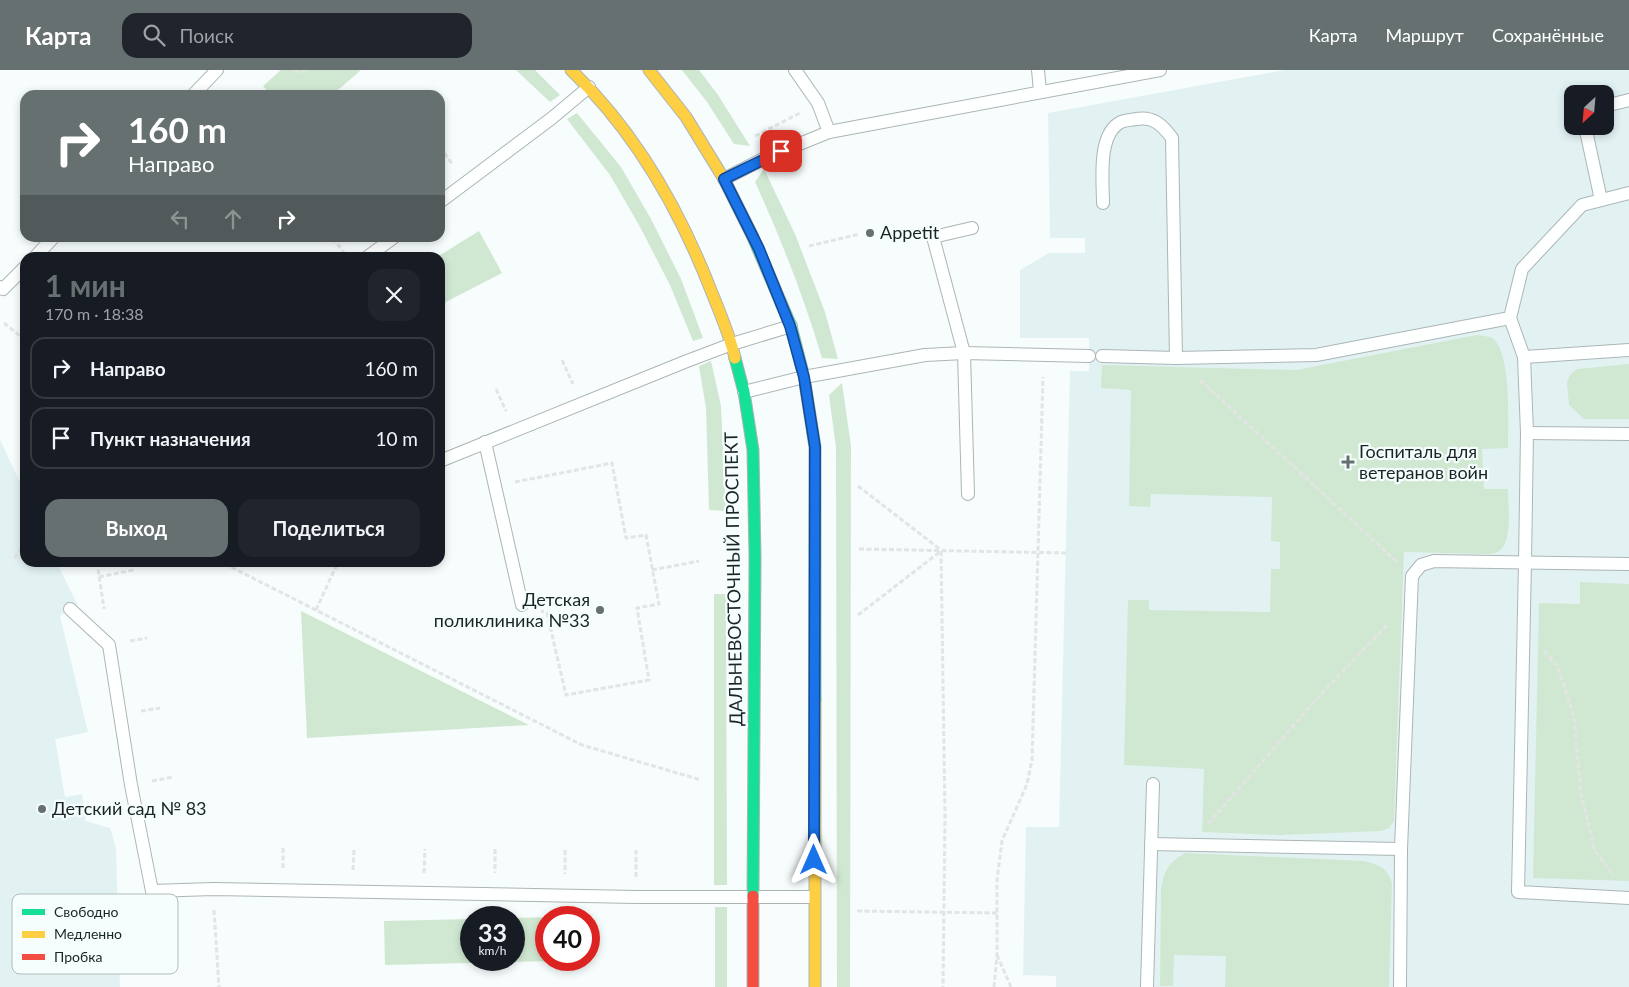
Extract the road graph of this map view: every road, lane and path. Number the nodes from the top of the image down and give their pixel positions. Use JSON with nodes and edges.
{"nodes":[{"id":1,"x":217,"y":70,"type":"edge"},
{"id":2,"x":295,"y":70,"type":"edge"},
{"id":3,"x":306,"y":70,"type":"edge"},
{"id":4,"x":571,"y":70,"type":"edge"},
{"id":5,"x":648,"y":70,"type":"edge"},
{"id":6,"x":795,"y":70,"type":"edge"},
{"id":7,"x":1038,"y":70,"type":"edge"},
{"id":8,"x":1160,"y":70,"type":"edge"},
{"id":9,"x":589,"y":87,"type":"junction"},
{"id":10,"x":198,"y":90,"type":"edge"},
{"id":11,"x":1040,"y":91,"type":"junction"},
{"id":12,"x":1629,"y":100,"type":"edge"},
{"id":13,"x":818,"y":103,"type":"junction"},
{"id":14,"x":1614,"y":104,"type":"edge"},
{"id":15,"x":829,"y":132,"type":"junction"},
{"id":16,"x":1587,"y":135,"type":"edge"},
{"id":17,"x":753,"y":138,"type":"dead end"},
{"id":18,"x":724,"y":179,"type":"junction"},
{"id":19,"x":1629,"y":193,"type":"edge"},
{"id":20,"x":445,"y":198,"type":"edge"},
{"id":21,"x":1601,"y":200,"type":"junction"},
{"id":22,"x":1103,"y":203,"type":"dead end"},
{"id":23,"x":972,"y":228,"type":"dead end"},
{"id":24,"x":860,"y":234,"type":"dead end"},
{"id":25,"x":49,"y":242,"type":"edge"},
{"id":26,"x":388,"y":242,"type":"edge"},
{"id":27,"x":809,"y":246,"type":"dead end"},
{"id":28,"x":40,"y":252,"type":"edge"},
{"id":29,"x":374,"y":252,"type":"edge"},
{"id":30,"x":20,"y":271,"type":"edge"},
{"id":31,"x":0,"y":287,"type":"edge"},
{"id":32,"x":1510,"y":318,"type":"junction"},
{"id":33,"x":4,"y":323,"type":"dead end"},
{"id":34,"x":790,"y":326,"type":"junction"},
{"id":35,"x":20,"y":336,"type":"edge"},
{"id":36,"x":732,"y":344,"type":"junction"},
{"id":37,"x":1629,"y":350,"type":"edge"},
{"id":38,"x":964,"y":353,"type":"junction"},
{"id":39,"x":1044,"y":354,"type":"junction"},
{"id":40,"x":1089,"y":356,"type":"dead end"},
{"id":41,"x":1102,"y":356,"type":"dead end"},
{"id":42,"x":1524,"y":357,"type":"junction"},
{"id":43,"x":1176,"y":358,"type":"junction"},
{"id":44,"x":562,"y":360,"type":"dead end"},
{"id":45,"x":804,"y":377,"type":"junction"},
{"id":46,"x":744,"y":392,"type":"junction"},
{"id":47,"x":581,"y":403,"type":"junction"},
{"id":48,"x":1527,"y":433,"type":"junction"},
{"id":49,"x":1629,"y":434,"type":"edge"},
{"id":50,"x":485,"y":442,"type":"junction"},
{"id":51,"x":445,"y":459,"type":"edge"},
{"id":52,"x":495,"y":486,"type":"junction"},
{"id":53,"x":858,"y":486,"type":"dead end"},
{"id":54,"x":968,"y":494,"type":"dead end"},
{"id":55,"x":859,"y":549,"type":"dead end"},
{"id":56,"x":20,"y":551,"type":"edge"},
{"id":57,"x":941,"y":551,"type":"junction"},
{"id":58,"x":1038,"y":552,"type":"junction"},
{"id":59,"x":1066,"y":553,"type":"dead end"},
{"id":60,"x":14,"y":558,"type":"dead end"},
{"id":61,"x":699,"y":561,"type":"dead end"},
{"id":62,"x":1526,"y":563,"type":"junction"},
{"id":63,"x":1629,"y":564,"type":"edge"},
{"id":64,"x":98,"y":567,"type":"edge"},
{"id":65,"x":232,"y":567,"type":"edge"},
{"id":66,"x":336,"y":567,"type":"edge"},
{"id":67,"x":134,"y":570,"type":"dead end"},
{"id":68,"x":652,"y":570,"type":"junction"},
{"id":69,"x":99,"y":576,"type":"junction"},
{"id":70,"x":1412,"y":576,"type":"junction"},
{"id":71,"x":1410,"y":601,"type":"junction"},
{"id":72,"x":522,"y":605,"type":"joint"},
{"id":73,"x":70,"y":608,"type":"dead end"},
{"id":74,"x":316,"y":610,"type":"junction"},
{"id":75,"x":858,"y":615,"type":"dead end"},
{"id":76,"x":1524,"y":628,"type":"junction"},
{"id":77,"x":109,"y":645,"type":"junction"},
{"id":78,"x":701,"y":780,"type":"dead end"},
{"id":79,"x":1153,"y":784,"type":"dead end"},
{"id":80,"x":1151,"y":844,"type":"junction"},
{"id":81,"x":1190,"y":845,"type":"junction"},
{"id":82,"x":1401,"y":849,"type":"junction"},
{"id":83,"x":1618,"y":882,"type":"dead end"},
{"id":84,"x":213,"y":889,"type":"junction"},
{"id":85,"x":752,"y":898,"type":"junction"},
{"id":86,"x":814,"y":898,"type":"junction"},
{"id":87,"x":1629,"y":898,"type":"edge"},
{"id":88,"x":858,"y":911,"type":"dead end"},
{"id":89,"x":944,"y":912,"type":"junction"},
{"id":90,"x":998,"y":913,"type":"junction"},
{"id":91,"x":997,"y":955,"type":"junction"},
{"id":92,"x":1147,"y":986,"type":"dead end"},
{"id":93,"x":1400,"y":986,"type":"edge"},
{"id":94,"x":219,"y":987,"type":"edge"},
{"id":95,"x":753,"y":987,"type":"edge"},
{"id":96,"x":814,"y":987,"type":"edge"},
{"id":97,"x":943,"y":987,"type":"edge"},
{"id":98,"x":994,"y":987,"type":"edge"},
{"id":99,"x":1011,"y":987,"type":"edge"}],
"edges":[{"from":1,"to":10,"type":"lane"},
{"from":2,"to":3,"type":"path"},
{"from":4,"to":9,"type":"street","name":"ДАЛЬНЕВОСТОЧНЫЙ ПРОСПЕКТ"},
{"from":5,"to":18,"type":"street"},
{"from":6,"to":13,"type":"lane"},
{"from":7,"to":11,"type":"lane"},
{"from":8,"to":11,"type":"lane"},
{"from":9,"to":20,"type":"lane"},
{"from":9,"to":36,"type":"street","name":"ДАЛЬНЕВОСТОЧНЫЙ ПРОСПЕКТ"},
{"from":11,"to":15,"type":"lane"},
{"from":12,"to":14,"type":"lane"},
{"from":13,"to":15,"type":"lane"},
{"from":13,"to":17,"type":"path"},
{"from":15,"to":18,"type":"lane"},
{"from":16,"to":21,"type":"lane"},
{"from":18,"to":34,"type":"street"},
{"from":19,"to":21,"type":"lane"},
{"from":21,"to":32,"type":"lane"},
{"from":22,"to":43,"type":"lane"},
{"from":23,"to":38,"type":"lane"},
{"from":24,"to":27,"type":"path"},
{"from":25,"to":28,"type":"lane"},
{"from":26,"to":29,"type":"lane"},
{"from":30,"to":31,"type":"lane"},
{"from":32,"to":42,"type":"lane"},
{"from":32,"to":43,"type":"lane"},
{"from":33,"to":35,"type":"path"},
{"from":34,"to":36,"type":"lane"},
{"from":34,"to":45,"type":"street"},
{"from":36,"to":46,"type":"street","name":"ДАЛЬНЕВОСТОЧНЫЙ ПРОСПЕКТ"},
{"from":36,"to":47,"type":"lane"},
{"from":37,"to":42,"type":"lane"},
{"from":38,"to":39,"type":"lane"},
{"from":38,"to":45,"type":"lane"},
{"from":38,"to":54,"type":"lane"},
{"from":39,"to":40,"type":"lane"},
{"from":39,"to":58,"type":"path"},
{"from":41,"to":43,"type":"lane"},
{"from":42,"to":48,"type":"lane"},
{"from":43,"to":70,"type":"path"},
{"from":44,"to":47,"type":"path"},
{"from":45,"to":46,"type":"lane"},
{"from":45,"to":86,"type":"street"},
{"from":46,"to":85,"type":"street","name":"ДАЛЬНЕВОСТОЧНЫЙ ПРОСПЕКТ"},
{"from":47,"to":50,"type":"lane"},
{"from":48,"to":49,"type":"lane"},
{"from":48,"to":62,"type":"lane"},
{"from":50,"to":51,"type":"lane"},
{"from":50,"to":52,"type":"lane"},
{"from":52,"to":68,"type":"path"},
{"from":52,"to":72,"type":"lane"},
{"from":53,"to":57,"type":"path"},
{"from":55,"to":57,"type":"path"},
{"from":56,"to":60,"type":"path"},
{"from":57,"to":58,"type":"path"},
{"from":57,"to":75,"type":"path"},
{"from":57,"to":89,"type":"path"},
{"from":58,"to":59,"type":"path"},
{"from":58,"to":90,"type":"path"},
{"from":61,"to":68,"type":"path"},
{"from":62,"to":63,"type":"lane"},
{"from":62,"to":70,"type":"lane"},
{"from":62,"to":76,"type":"lane"},
{"from":64,"to":69,"type":"path"},
{"from":65,"to":74,"type":"path"},
{"from":66,"to":74,"type":"path"},
{"from":67,"to":69,"type":"path"},
{"from":68,"to":72,"type":"path"},
{"from":69,"to":77,"type":"path"},
{"from":70,"to":71,"type":"lane"},
{"from":71,"to":81,"type":"path"},
{"from":71,"to":82,"type":"lane"},
{"from":73,"to":77,"type":"lane"},
{"from":74,"to":78,"type":"path"},
{"from":76,"to":83,"type":"path"},
{"from":76,"to":87,"type":"lane"},
{"from":77,"to":84,"type":"lane"},
{"from":79,"to":80,"type":"lane"},
{"from":80,"to":81,"type":"lane"},
{"from":80,"to":92,"type":"lane"},
{"from":81,"to":82,"type":"lane"},
{"from":82,"to":93,"type":"lane"},
{"from":84,"to":85,"type":"lane"},
{"from":84,"to":94,"type":"path"},
{"from":85,"to":86,"type":"lane"},
{"from":85,"to":95,"type":"street","name":"ДАЛЬНЕВОСТОЧНЫЙ ПРОСПЕКТ"},
{"from":86,"to":96,"type":"street"},
{"from":88,"to":89,"type":"path"},
{"from":89,"to":90,"type":"path"},
{"from":89,"to":97,"type":"path"},
{"from":90,"to":91,"type":"path"},
{"from":91,"to":98,"type":"path"},
{"from":91,"to":99,"type":"path"}]}
